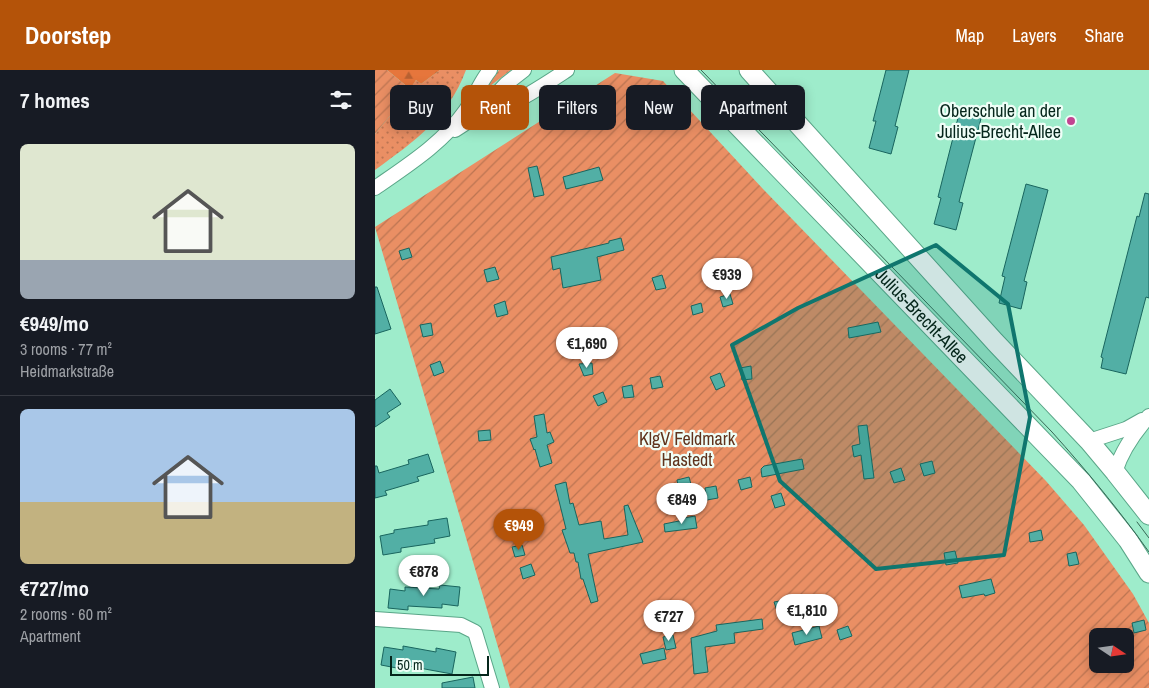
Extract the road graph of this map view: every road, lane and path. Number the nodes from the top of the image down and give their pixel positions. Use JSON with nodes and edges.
{"nodes":[{"id":1,"x":490,"y":70,"type":"edge"},
{"id":2,"x":524,"y":70,"type":"edge"},
{"id":3,"x":567,"y":70,"type":"edge"},
{"id":4,"x":684,"y":70,"type":"edge"},
{"id":5,"x":749,"y":70,"type":"edge"},
{"id":6,"x":505,"y":85,"type":"edge"},
{"id":7,"x":529,"y":95,"type":"edge"},
{"id":8,"x":461,"y":126,"type":"edge"},
{"id":9,"x":440,"y":140,"type":"junction"},
{"id":10,"x":375,"y":188,"type":"edge"},
{"id":11,"x":1149,"y":416,"type":"edge"},
{"id":12,"x":1089,"y":441,"type":"junction"},
{"id":13,"x":1115,"y":472,"type":"junction"},
{"id":14,"x":1149,"y":515,"type":"edge"},
{"id":15,"x":1149,"y":572,"type":"edge"},
{"id":16,"x":375,"y":619,"type":"edge"},
{"id":17,"x":492,"y":688,"type":"edge"}],
"edges":[{"from":1,"to":9,"type":"street"},
{"from":2,"to":6,"type":"street"},
{"from":3,"to":7,"type":"street"},
{"from":4,"to":15,"type":"main road","name":"Julius-Brecht-Allee"},
{"from":5,"to":12,"type":"main road","name":"Julius-Brecht-Allee"},
{"from":8,"to":9,"type":"street"},
{"from":9,"to":10,"type":"street"},
{"from":11,"to":12,"type":"street"},
{"from":11,"to":13,"type":"street"},
{"from":12,"to":13,"type":"main road","name":"Julius-Brecht-Allee"},
{"from":13,"to":14,"type":"main road","name":"Julius-Brecht-Allee"},
{"from":16,"to":17,"type":"street"}]}
